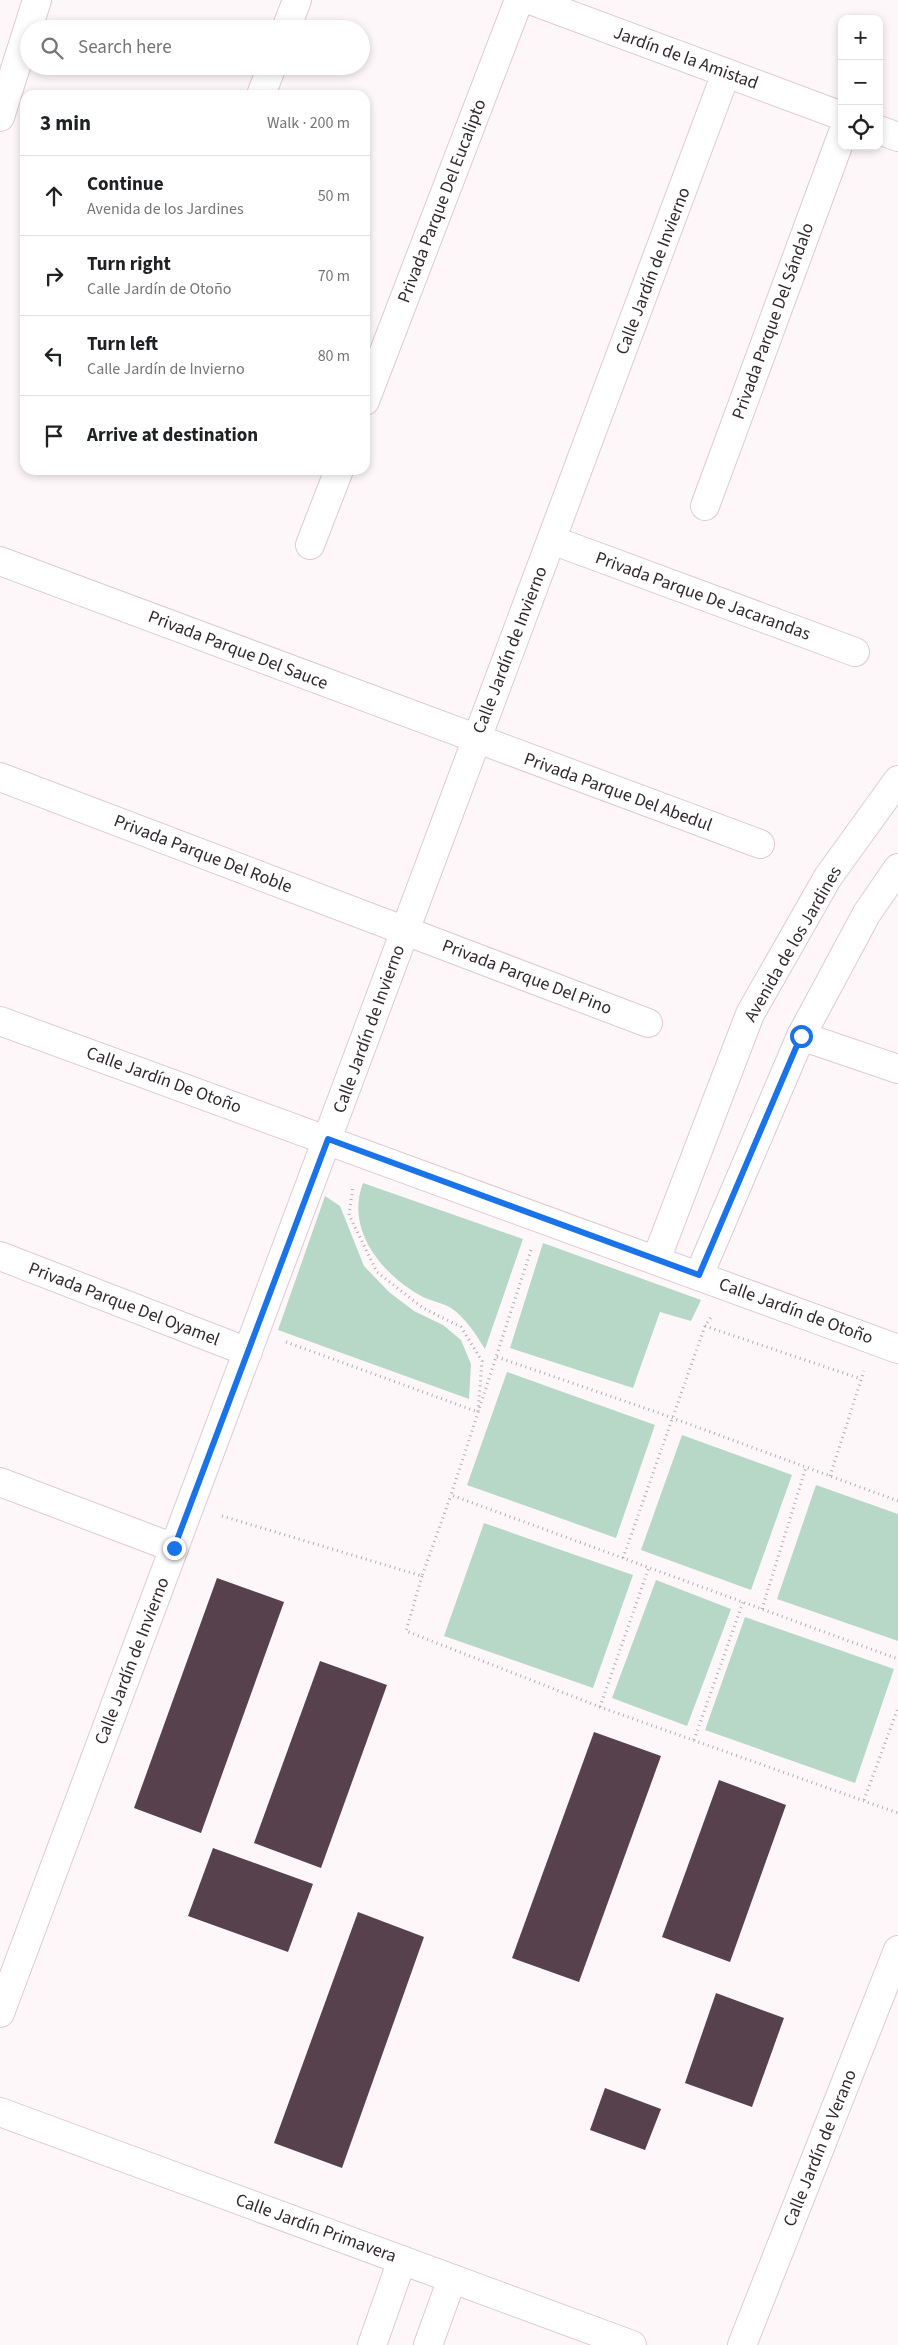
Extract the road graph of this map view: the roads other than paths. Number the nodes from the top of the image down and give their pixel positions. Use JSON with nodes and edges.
{"nodes":[{"id":1,"x":37,"y":0,"type":"edge"},
{"id":2,"x":297,"y":0,"type":"edge"},
{"id":3,"x":519,"y":0,"type":"edge"},
{"id":4,"x":530,"y":0,"type":"edge"},
{"id":5,"x":31,"y":20,"type":"edge"},
{"id":6,"x":289,"y":20,"type":"edge"},
{"id":7,"x":20,"y":54,"type":"edge"},
{"id":8,"x":726,"y":73,"type":"junction"},
{"id":9,"x":269,"y":75,"type":"edge"},
{"id":10,"x":263,"y":90,"type":"edge"},
{"id":11,"x":838,"y":115,"type":"edge"},
{"id":12,"x":0,"y":117,"type":"edge"},
{"id":13,"x":883,"y":131,"type":"edge"},
{"id":14,"x":898,"y":137,"type":"edge"},
{"id":15,"x":838,"y":147,"type":"edge"},
{"id":16,"x":370,"y":388,"type":"edge"},
{"id":17,"x":337,"y":475,"type":"edge"},
{"id":18,"x":705,"y":506,"type":"dead end"},
{"id":19,"x":552,"y":540,"type":"junction"},
{"id":20,"x":310,"y":545,"type":"dead end"},
{"id":21,"x":0,"y":561,"type":"edge"},
{"id":22,"x":855,"y":652,"type":"dead end"},
{"id":23,"x":477,"y":740,"type":"junction"},
{"id":24,"x":0,"y":777,"type":"edge"},
{"id":25,"x":898,"y":780,"type":"edge"},
{"id":26,"x":760,"y":844,"type":"dead end"},
{"id":27,"x":898,"y":868,"type":"edge"},
{"id":28,"x":405,"y":931,"type":"junction"},
{"id":29,"x":0,"y":1021,"type":"edge"},
{"id":30,"x":648,"y":1023,"type":"dead end"},
{"id":31,"x":801,"y":1036,"type":"junction"},
{"id":32,"x":898,"y":1069,"type":"edge"},
{"id":33,"x":328,"y":1139,"type":"junction"},
{"id":34,"x":0,"y":1256,"type":"edge"},
{"id":35,"x":656,"y":1260,"type":"junction"},
{"id":36,"x":699,"y":1275,"type":"junction"},
{"id":37,"x":252,"y":1341,"type":"junction"},
{"id":38,"x":888,"y":1345,"type":"edge"},
{"id":39,"x":0,"y":1482,"type":"edge"},
{"id":40,"x":174,"y":1548,"type":"junction"},
{"id":41,"x":898,"y":1950,"type":"edge"},
{"id":42,"x":0,"y":2013,"type":"edge"},
{"id":43,"x":0,"y":2112,"type":"edge"},
{"id":44,"x":402,"y":2260,"type":"junction"},
{"id":45,"x":452,"y":2279,"type":"junction"},
{"id":46,"x":372,"y":2345,"type":"edge"},
{"id":47,"x":428,"y":2345,"type":"edge"},
{"id":48,"x":632,"y":2345,"type":"edge"},
{"id":49,"x":742,"y":2345,"type":"edge"}],
"edges":[{"from":1,"to":5,"type":"street"},
{"from":2,"to":6,"type":"street"},
{"from":3,"to":16,"type":"street","name":"Privada Parque Del Eucalipto"},
{"from":4,"to":8,"type":"street","name":"Jardín de la Amistad"},
{"from":7,"to":12,"type":"street"},
{"from":8,"to":11,"type":"street","name":"Jardín de la Amistad"},
{"from":8,"to":19,"type":"street","name":"Calle Jardín de Invierno"},
{"from":9,"to":10,"type":"street"},
{"from":13,"to":14,"type":"street"},
{"from":15,"to":18,"type":"street","name":"Privada Parque Del Sándalo"},
{"from":17,"to":20,"type":"street"},
{"from":19,"to":22,"type":"street","name":"Privada Parque De Jacarandas"},
{"from":19,"to":23,"type":"street","name":"Calle Jardín de Invierno"},
{"from":21,"to":23,"type":"street","name":"Privada Parque Del Sauce"},
{"from":23,"to":26,"type":"street","name":"Privada Parque Del Abedul"},
{"from":23,"to":28,"type":"street","name":"Calle Jardín de Invierno"},
{"from":24,"to":28,"type":"street","name":"Privada Parque Del Roble"},
{"from":25,"to":35,"type":"street","name":"Avenida de los Jardines"},
{"from":27,"to":31,"type":"street"},
{"from":28,"to":30,"type":"street","name":"Privada Parque Del Pino"},
{"from":28,"to":33,"type":"street","name":"Calle Jardín de Invierno"},
{"from":29,"to":33,"type":"street","name":"Calle Jardín De Otoño"},
{"from":31,"to":32,"type":"street"},
{"from":31,"to":36,"type":"street"},
{"from":33,"to":35,"type":"street","name":"Calle Jardín de Otoño"},
{"from":33,"to":37,"type":"street","name":"Calle Jardín de Invierno"},
{"from":34,"to":37,"type":"street","name":"Privada Parque Del Oyamel"},
{"from":35,"to":36,"type":"street","name":"Calle Jardín de Otoño"},
{"from":36,"to":38,"type":"street","name":"Calle Jardín de Otoño"},
{"from":37,"to":40,"type":"street","name":"Calle Jardín de Invierno"},
{"from":39,"to":40,"type":"street"},
{"from":40,"to":42,"type":"street","name":"Calle Jardín de Invierno"},
{"from":41,"to":49,"type":"street","name":"Calle Jardín de Verano"},
{"from":43,"to":44,"type":"street","name":"Calle Jardín Primavera"},
{"from":44,"to":45,"type":"street","name":"Calle Jardín Primavera"},
{"from":44,"to":46,"type":"street"},
{"from":45,"to":47,"type":"street"},
{"from":45,"to":48,"type":"street","name":"Calle Jardín Primavera"}]}
